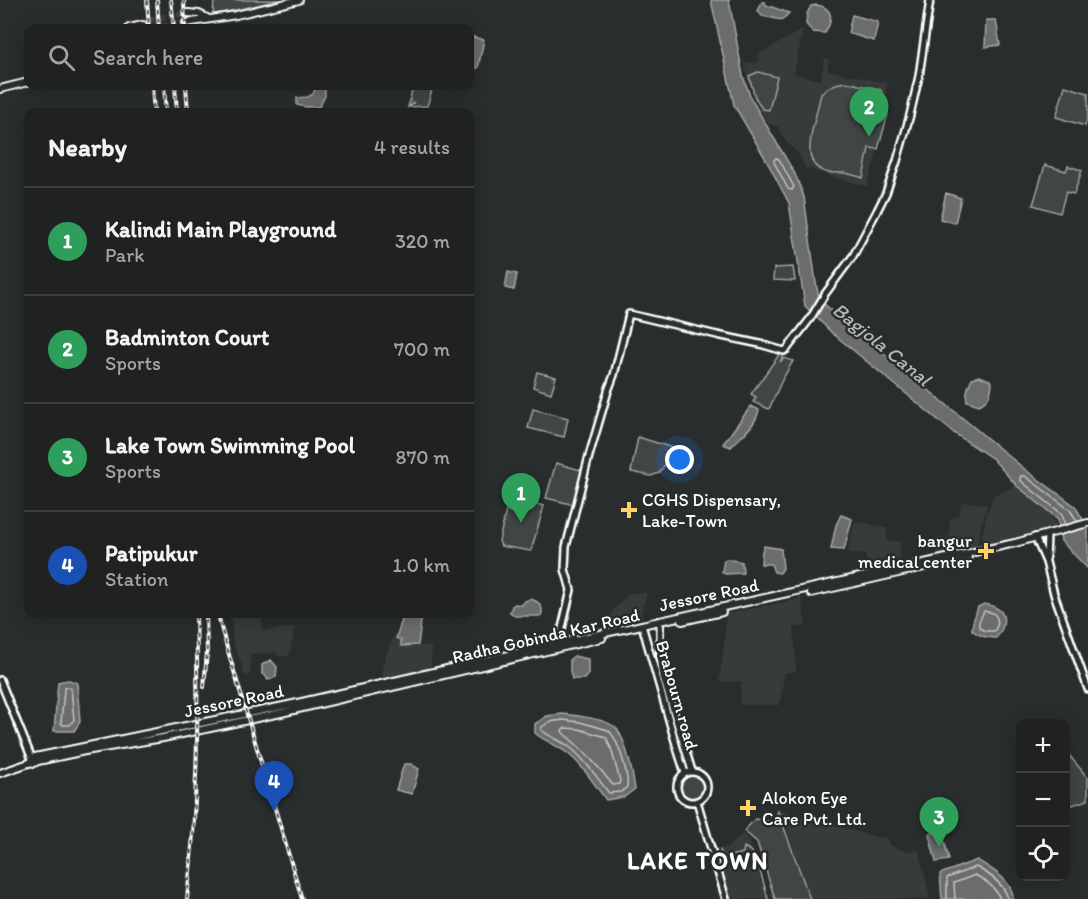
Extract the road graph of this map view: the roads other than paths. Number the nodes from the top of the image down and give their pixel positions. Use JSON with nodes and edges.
{"nodes":[{"id":1,"x":299,"y":0,"type":"edge"},
{"id":2,"x":930,"y":0,"type":"edge"},
{"id":3,"x":188,"y":13,"type":"tunnel mouth"},
{"id":4,"x":210,"y":20,"type":"junction"},
{"id":5,"x":186,"y":23,"type":"tunnel mouth"},
{"id":6,"x":24,"y":83,"type":"edge"},
{"id":7,"x":0,"y":89,"type":"edge"},
{"id":8,"x":1088,"y":525,"type":"edge"},
{"id":9,"x":1047,"y":536,"type":"junction"},
{"id":10,"x":1036,"y":539,"type":"junction"},
{"id":11,"x":1046,"y":562,"type":"junction"},
{"id":12,"x":660,"y":623,"type":"junction"},
{"id":13,"x":642,"y":627,"type":"junction"},
{"id":14,"x":561,"y":645,"type":"junction"},
{"id":15,"x":0,"y":680,"type":"edge"},
{"id":16,"x":1088,"y":689,"type":"edge"},
{"id":17,"x":299,"y":706,"type":"junction"},
{"id":18,"x":34,"y":759,"type":"junction"},
{"id":19,"x":0,"y":771,"type":"edge"},
{"id":20,"x":688,"y":772,"type":"junction"},
{"id":21,"x":697,"y":801,"type":"junction"},
{"id":22,"x":726,"y":899,"type":"edge"}],
"edges":[{"from":1,"to":4,"type":"main road"},
{"from":2,"to":14,"type":"street"},
{"from":3,"to":4,"type":"main road"},
{"from":4,"to":5,"type":"main road"},
{"from":6,"to":7,"type":"main road"},
{"from":8,"to":9,"type":"main road","name":"Radha Gobinda Kar Road"},
{"from":9,"to":10,"type":"main road","name":"Radha Gobinda Kar Road"},
{"from":9,"to":11,"type":"street"},
{"from":10,"to":11,"type":"street"},
{"from":10,"to":12,"type":"main road","name":"Radha Gobinda Kar Road"},
{"from":11,"to":16,"type":"street"},
{"from":12,"to":13,"type":"main road","name":"Jessore Road"},
{"from":12,"to":20,"type":"street"},
{"from":13,"to":14,"type":"main road","name":"Jessore Road"},
{"from":13,"to":20,"type":"street","name":"Brabourn road"},
{"from":14,"to":17,"type":"main road","name":"Jessore Road"},
{"from":15,"to":18,"type":"street"},
{"from":17,"to":18,"type":"main road","name":"Jessore Road"},
{"from":17,"to":18,"type":"main road"},
{"from":18,"to":19,"type":"main road"},
{"from":20,"to":21,"type":"street"},
{"from":20,"to":21,"type":"street"},
{"from":21,"to":22,"type":"street"}]}
